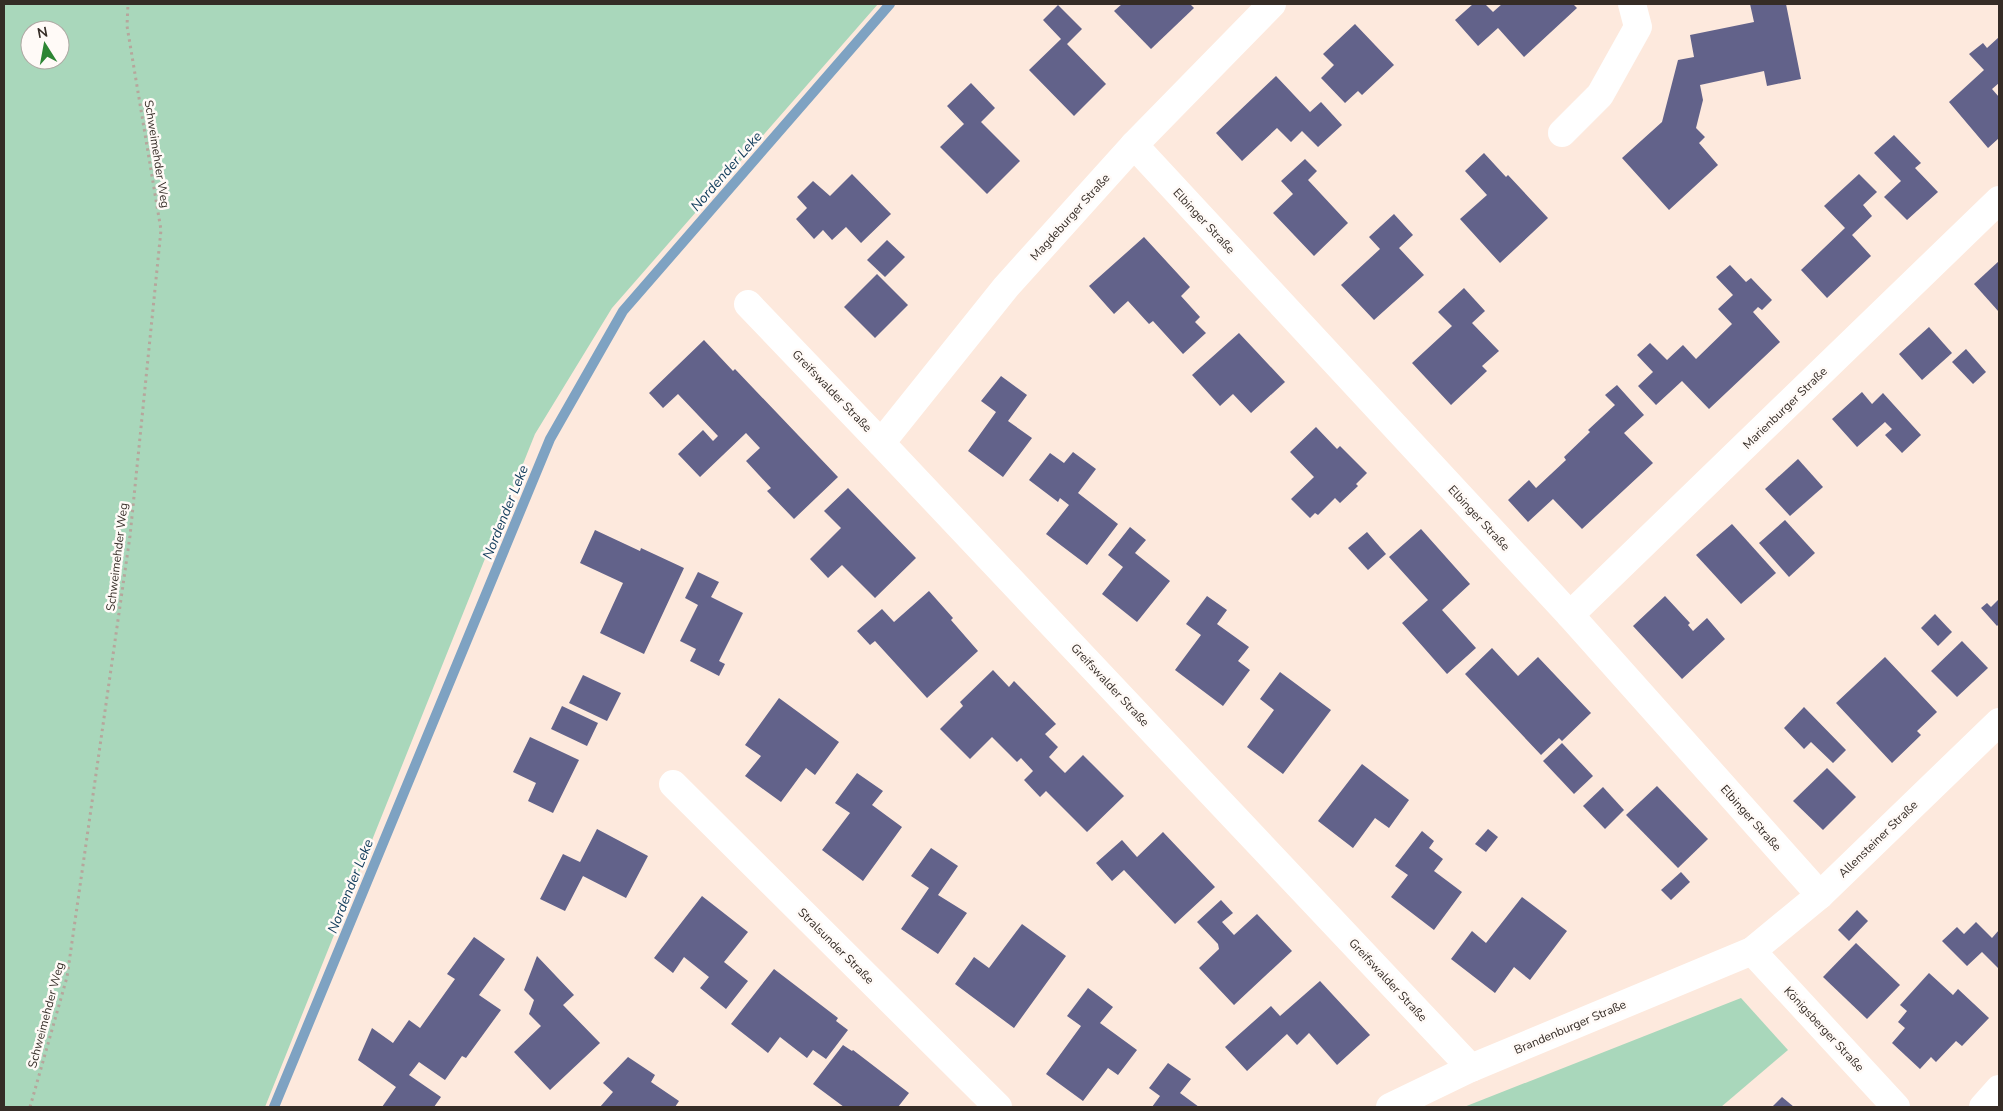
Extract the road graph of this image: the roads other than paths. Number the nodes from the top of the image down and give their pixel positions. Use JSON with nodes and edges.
{"nodes":[{"id":1,"x":1272,"y":4,"type":"edge"},
{"id":2,"x":1632,"y":4,"type":"edge"},
{"id":3,"x":1562,"y":133,"type":"dead end"},
{"id":4,"x":1134,"y":145,"type":"junction"},
{"id":5,"x":1999,"y":200,"type":"edge"},
{"id":6,"x":748,"y":304,"type":"dead end"},
{"id":7,"x":881,"y":443,"type":"junction"},
{"id":8,"x":1570,"y":615,"type":"junction"},
{"id":9,"x":1999,"y":722,"type":"edge"},
{"id":10,"x":673,"y":784,"type":"dead end"},
{"id":11,"x":1820,"y":894,"type":"junction"},
{"id":12,"x":1752,"y":951,"type":"junction"},
{"id":13,"x":1471,"y":1068,"type":"junction"},
{"id":14,"x":1999,"y":1089,"type":"edge"},
{"id":15,"x":998,"y":1107,"type":"edge"},
{"id":16,"x":1390,"y":1107,"type":"edge"},
{"id":17,"x":1896,"y":1107,"type":"edge"},
{"id":18,"x":1983,"y":1107,"type":"edge"}],
"edges":[{"from":1,"to":4,"type":"street","name":"Magdeburger Straße"},
{"from":2,"to":3,"type":"street"},
{"from":4,"to":7,"type":"street","name":"Magdeburger Straße"},
{"from":4,"to":8,"type":"street","name":"Elbinger Straße"},
{"from":5,"to":8,"type":"street","name":"Marienburger Straße"},
{"from":6,"to":7,"type":"street","name":"Greifswalder Straße"},
{"from":7,"to":13,"type":"street","name":"Greifswalder Straße"},
{"from":8,"to":11,"type":"street","name":"Elbinger Straße"},
{"from":9,"to":11,"type":"street","name":"Allensteiner Straße"},
{"from":10,"to":15,"type":"street","name":"Stralsunder Straße"},
{"from":11,"to":12,"type":"street","name":"Allensteiner Straße"},
{"from":12,"to":13,"type":"street","name":"Brandenburger Straße"},
{"from":12,"to":17,"type":"street","name":"Königsberger Straße"},
{"from":13,"to":16,"type":"street","name":"Brandenburger Straße"},
{"from":14,"to":18,"type":"street"}]}
